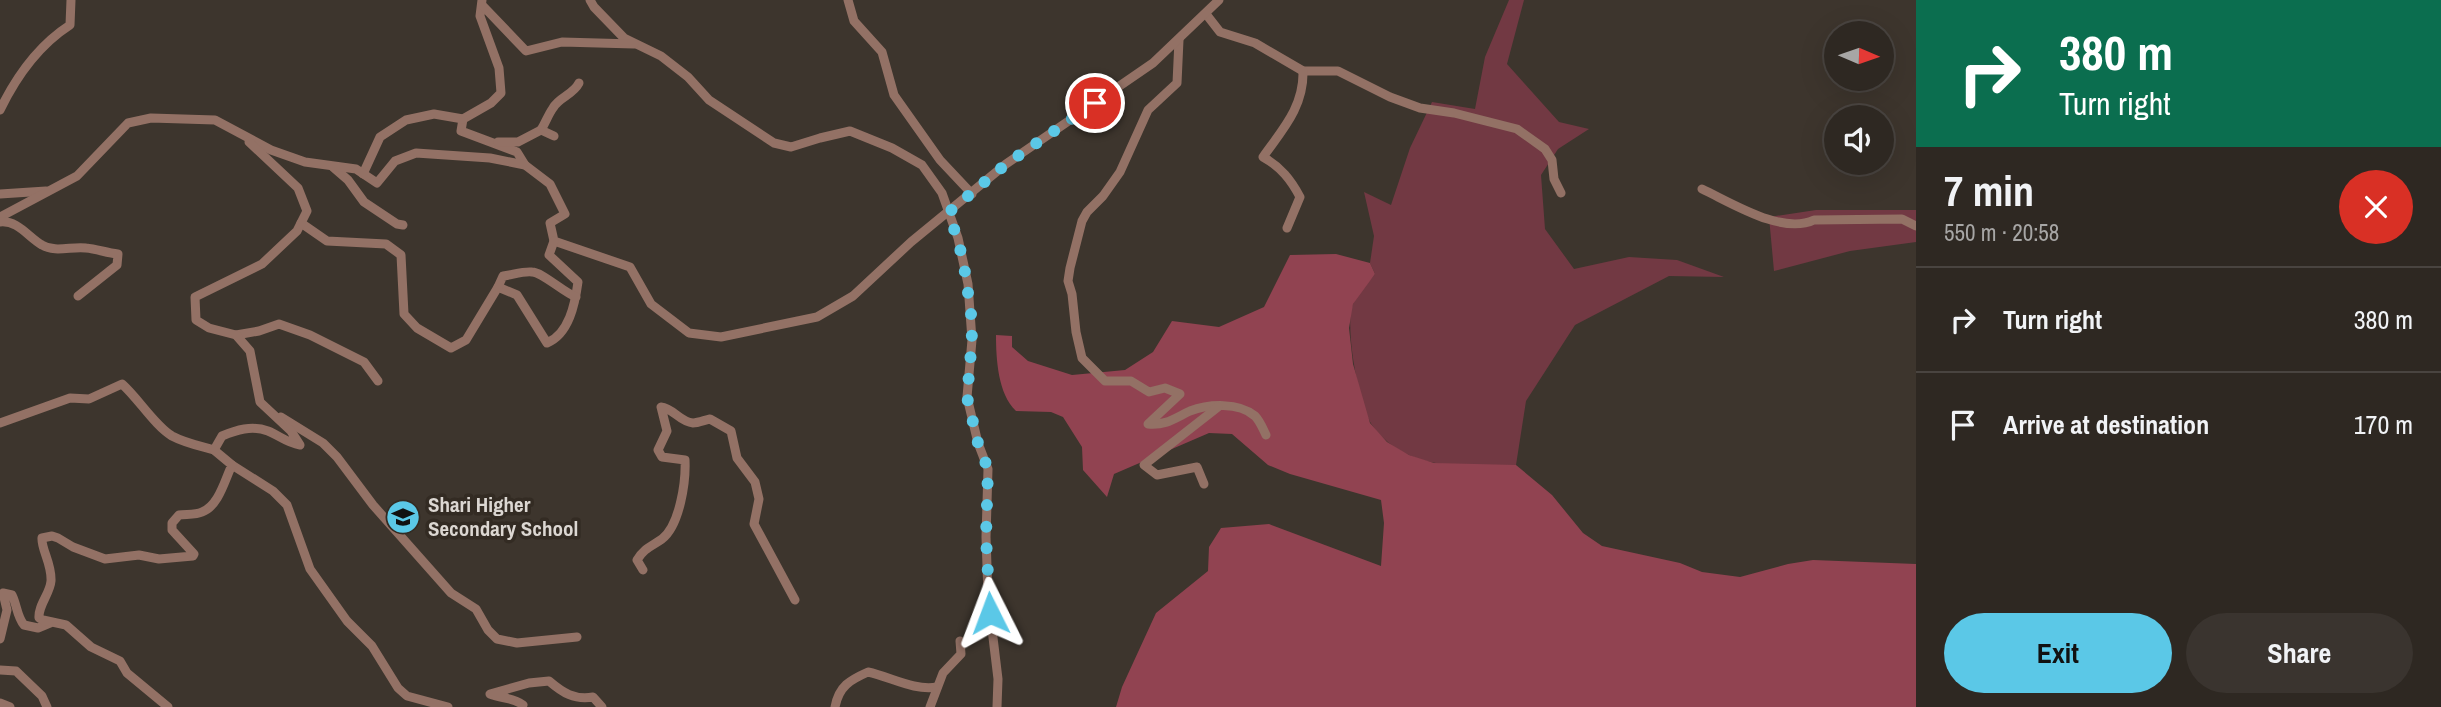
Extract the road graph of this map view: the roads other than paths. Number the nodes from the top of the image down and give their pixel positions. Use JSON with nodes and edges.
{"nodes":[{"id":1,"x":71,"y":0,"type":"edge"},
{"id":2,"x":590,"y":0,"type":"edge"},
{"id":3,"x":848,"y":0,"type":"edge"},
{"id":4,"x":1219,"y":0,"type":"edge"},
{"id":5,"x":482,"y":3,"type":"edge"},
{"id":6,"x":1206,"y":15,"type":"junction"},
{"id":7,"x":1179,"y":40,"type":"junction"},
{"id":8,"x":637,"y":44,"type":"junction"},
{"id":9,"x":1303,"y":71,"type":"junction"},
{"id":10,"x":579,"y":83,"type":"dead end"},
{"id":11,"x":0,"y":110,"type":"edge"},
{"id":12,"x":463,"y":119,"type":"junction"},
{"id":13,"x":541,"y":130,"type":"junction"},
{"id":14,"x":237,"y":132,"type":"junction"},
{"id":15,"x":554,"y":136,"type":"dead end"},
{"id":16,"x":483,"y":140,"type":"junction"},
{"id":17,"x":525,"y":165,"type":"junction"},
{"id":18,"x":332,"y":166,"type":"junction"},
{"id":19,"x":363,"y":174,"type":"junction"},
{"id":20,"x":1702,"y":190,"type":"dead end"},
{"id":21,"x":48,"y":191,"type":"junction"},
{"id":22,"x":1562,"y":193,"type":"dead end"},
{"id":23,"x":0,"y":194,"type":"edge"},
{"id":24,"x":972,"y":194,"type":"junction"},
{"id":25,"x":949,"y":212,"type":"junction"},
{"id":26,"x":0,"y":220,"type":"edge"},
{"id":27,"x":301,"y":223,"type":"junction"},
{"id":28,"x":403,"y":225,"type":"dead end"},
{"id":29,"x":1916,"y":226,"type":"edge"},
{"id":30,"x":1287,"y":228,"type":"dead end"},
{"id":31,"x":554,"y":241,"type":"junction"},
{"id":32,"x":498,"y":287,"type":"junction"},
{"id":33,"x":78,"y":296,"type":"dead end"},
{"id":34,"x":576,"y":298,"type":"junction"},
{"id":35,"x":236,"y":335,"type":"junction"},
{"id":36,"x":378,"y":381,"type":"dead end"},
{"id":37,"x":1221,"y":405,"type":"junction"},
{"id":38,"x":271,"y":413,"type":"junction"},
{"id":39,"x":0,"y":423,"type":"edge"},
{"id":40,"x":1266,"y":435,"type":"dead end"},
{"id":41,"x":214,"y":450,"type":"junction"},
{"id":42,"x":232,"y":465,"type":"junction"},
{"id":43,"x":1204,"y":484,"type":"dead end"},
{"id":44,"x":643,"y":570,"type":"dead end"},
{"id":45,"x":795,"y":600,"type":"dead end"},
{"id":46,"x":50,"y":622,"type":"junction"},
{"id":47,"x":577,"y":637,"type":"dead end"},
{"id":48,"x":0,"y":639,"type":"edge"},
{"id":49,"x":960,"y":641,"type":"dead end"},
{"id":50,"x":0,"y":670,"type":"edge"},
{"id":51,"x":937,"y":687,"type":"junction"},
{"id":52,"x":582,"y":699,"type":"junction"},
{"id":53,"x":0,"y":703,"type":"edge"},
{"id":54,"x":10,"y":707,"type":"edge"},
{"id":55,"x":47,"y":707,"type":"edge"},
{"id":56,"x":168,"y":707,"type":"edge"},
{"id":57,"x":448,"y":707,"type":"edge"},
{"id":58,"x":522,"y":707,"type":"edge"},
{"id":59,"x":590,"y":707,"type":"edge"},
{"id":60,"x":602,"y":707,"type":"edge"},
{"id":61,"x":835,"y":707,"type":"edge"},
{"id":62,"x":930,"y":707,"type":"edge"},
{"id":63,"x":997,"y":707,"type":"edge"}],
"edges":[{"from":1,"to":11,"type":"street"},
{"from":2,"to":8,"type":"street"},
{"from":3,"to":24,"type":"street"},
{"from":4,"to":6,"type":"street"},
{"from":5,"to":8,"type":"street"},
{"from":5,"to":12,"type":"street"},
{"from":6,"to":7,"type":"street"},
{"from":6,"to":9,"type":"street"},
{"from":7,"to":24,"type":"street"},
{"from":7,"to":37,"type":"street"},
{"from":8,"to":25,"type":"street"},
{"from":9,"to":22,"type":"street"},
{"from":9,"to":30,"type":"street"},
{"from":10,"to":13,"type":"street"},
{"from":12,"to":16,"type":"street"},
{"from":12,"to":19,"type":"street"},
{"from":13,"to":15,"type":"street"},
{"from":13,"to":16,"type":"street"},
{"from":14,"to":18,"type":"street"},
{"from":14,"to":21,"type":"street"},
{"from":14,"to":27,"type":"street"},
{"from":16,"to":17,"type":"street"},
{"from":17,"to":19,"type":"street"},
{"from":17,"to":31,"type":"street"},
{"from":18,"to":19,"type":"street"},
{"from":18,"to":28,"type":"street"},
{"from":20,"to":29,"type":"street"},
{"from":21,"to":23,"type":"street"},
{"from":21,"to":26,"type":"street"},
{"from":24,"to":25,"type":"street"},
{"from":25,"to":31,"type":"street"},
{"from":25,"to":63,"type":"street"},
{"from":26,"to":33,"type":"street"},
{"from":27,"to":32,"type":"street"},
{"from":27,"to":35,"type":"street"},
{"from":31,"to":34,"type":"street"},
{"from":32,"to":34,"type":"street"},
{"from":32,"to":34,"type":"street"},
{"from":35,"to":36,"type":"street"},
{"from":35,"to":38,"type":"street"},
{"from":37,"to":40,"type":"street"},
{"from":37,"to":43,"type":"street"},
{"from":38,"to":41,"type":"street"},
{"from":38,"to":47,"type":"street"},
{"from":39,"to":41,"type":"street"},
{"from":41,"to":42,"type":"street"},
{"from":42,"to":46,"type":"street"},
{"from":42,"to":57,"type":"street"},
{"from":44,"to":45,"type":"street"},
{"from":46,"to":48,"type":"street"},
{"from":46,"to":56,"type":"street"},
{"from":49,"to":51,"type":"street"},
{"from":50,"to":55,"type":"street"},
{"from":51,"to":61,"type":"street"},
{"from":51,"to":62,"type":"street"},
{"from":52,"to":58,"type":"street"},
{"from":52,"to":59,"type":"street"},
{"from":52,"to":60,"type":"street"},
{"from":53,"to":54,"type":"street"}]}
